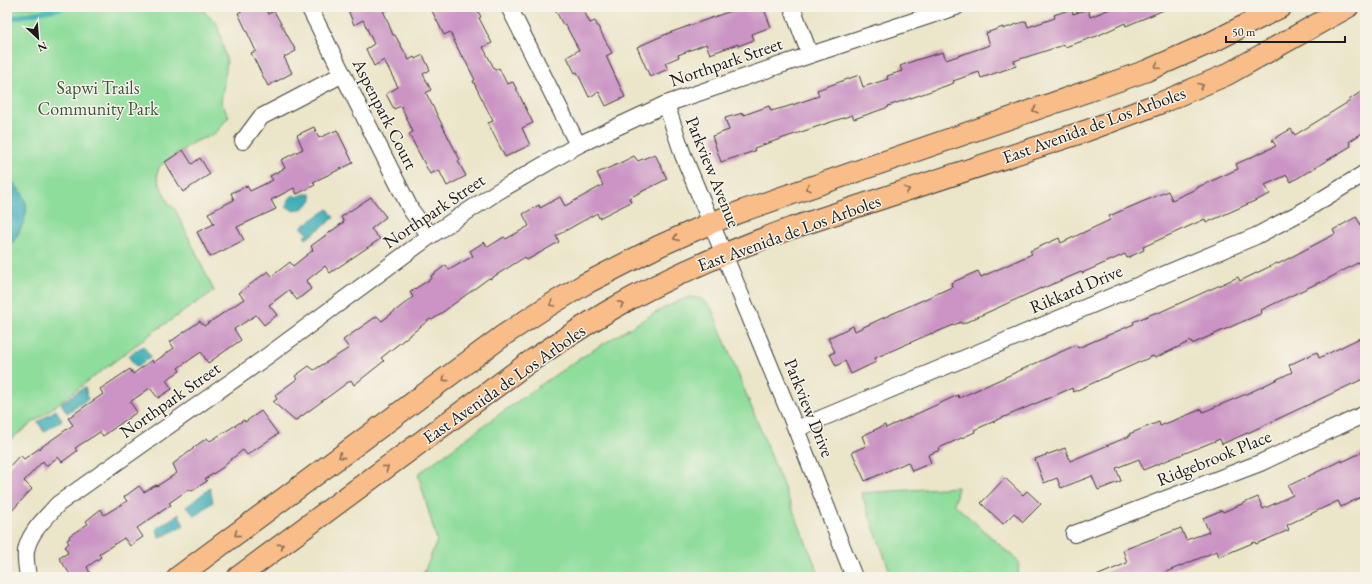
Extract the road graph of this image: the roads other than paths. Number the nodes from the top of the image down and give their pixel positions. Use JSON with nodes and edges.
{"nodes":[{"id":1,"x":309,"y":7,"type":"edge"},
{"id":2,"x":509,"y":7,"type":"edge"},
{"id":3,"x":792,"y":7,"type":"edge"},
{"id":4,"x":956,"y":7,"type":"edge"},
{"id":5,"x":1280,"y":7,"type":"edge"},
{"id":6,"x":1348,"y":7,"type":"edge"},
{"id":7,"x":810,"y":55,"type":"junction"},
{"id":8,"x":343,"y":74,"type":"junction"},
{"id":9,"x":666,"y":104,"type":"junction"},
{"id":10,"x":243,"y":141,"type":"dead end"},
{"id":11,"x":578,"y":145,"type":"junction"},
{"id":12,"x":1365,"y":172,"type":"edge"},
{"id":13,"x":711,"y":223,"type":"junction"},
{"id":14,"x":430,"y":236,"type":"junction"},
{"id":15,"x":725,"y":254,"type":"junction"},
{"id":16,"x":1365,"y":414,"type":"edge"},
{"id":17,"x":796,"y":429,"type":"junction"},
{"id":18,"x":1074,"y":534,"type":"dead end"},
{"id":19,"x":28,"y":577,"type":"edge"},
{"id":20,"x":178,"y":577,"type":"edge"},
{"id":21,"x":238,"y":577,"type":"edge"},
{"id":22,"x":854,"y":577,"type":"edge"}],
"edges":[{"from":1,"to":8,"type":"street","name":"Aspenpark Court"},
{"from":2,"to":11,"type":"street"},
{"from":3,"to":7,"type":"street"},
{"from":4,"to":7,"type":"street","name":"Northpark Street"},
{"from":5,"to":13,"type":"main road","name":"East Avenida de Los Arboles","one_way":true},
{"from":15,"to":6,"type":"main road","name":"East Avenida de Los Arboles","one_way":true},
{"from":7,"to":9,"type":"street","name":"Northpark Street"},
{"from":8,"to":10,"type":"street"},
{"from":8,"to":14,"type":"street","name":"Aspenpark Court"},
{"from":9,"to":11,"type":"street","name":"Northpark Street"},
{"from":9,"to":13,"type":"street","name":"Parkview Avenue"},
{"from":11,"to":14,"type":"street","name":"Northpark Street"},
{"from":12,"to":17,"type":"street","name":"Rikkard Drive"},
{"from":13,"to":15,"type":"street","name":"Parkview Avenue"},
{"from":13,"to":20,"type":"main road","name":"East Avenida de Los Arboles","one_way":true},
{"from":14,"to":19,"type":"street","name":"Northpark Street"},
{"from":15,"to":17,"type":"street","name":"Parkview Drive"},
{"from":21,"to":15,"type":"main road","name":"East Avenida de Los Arboles","one_way":true},
{"from":16,"to":18,"type":"street","name":"Ridgebrook Place"},
{"from":17,"to":22,"type":"street","name":"Parkview Drive"}]}
